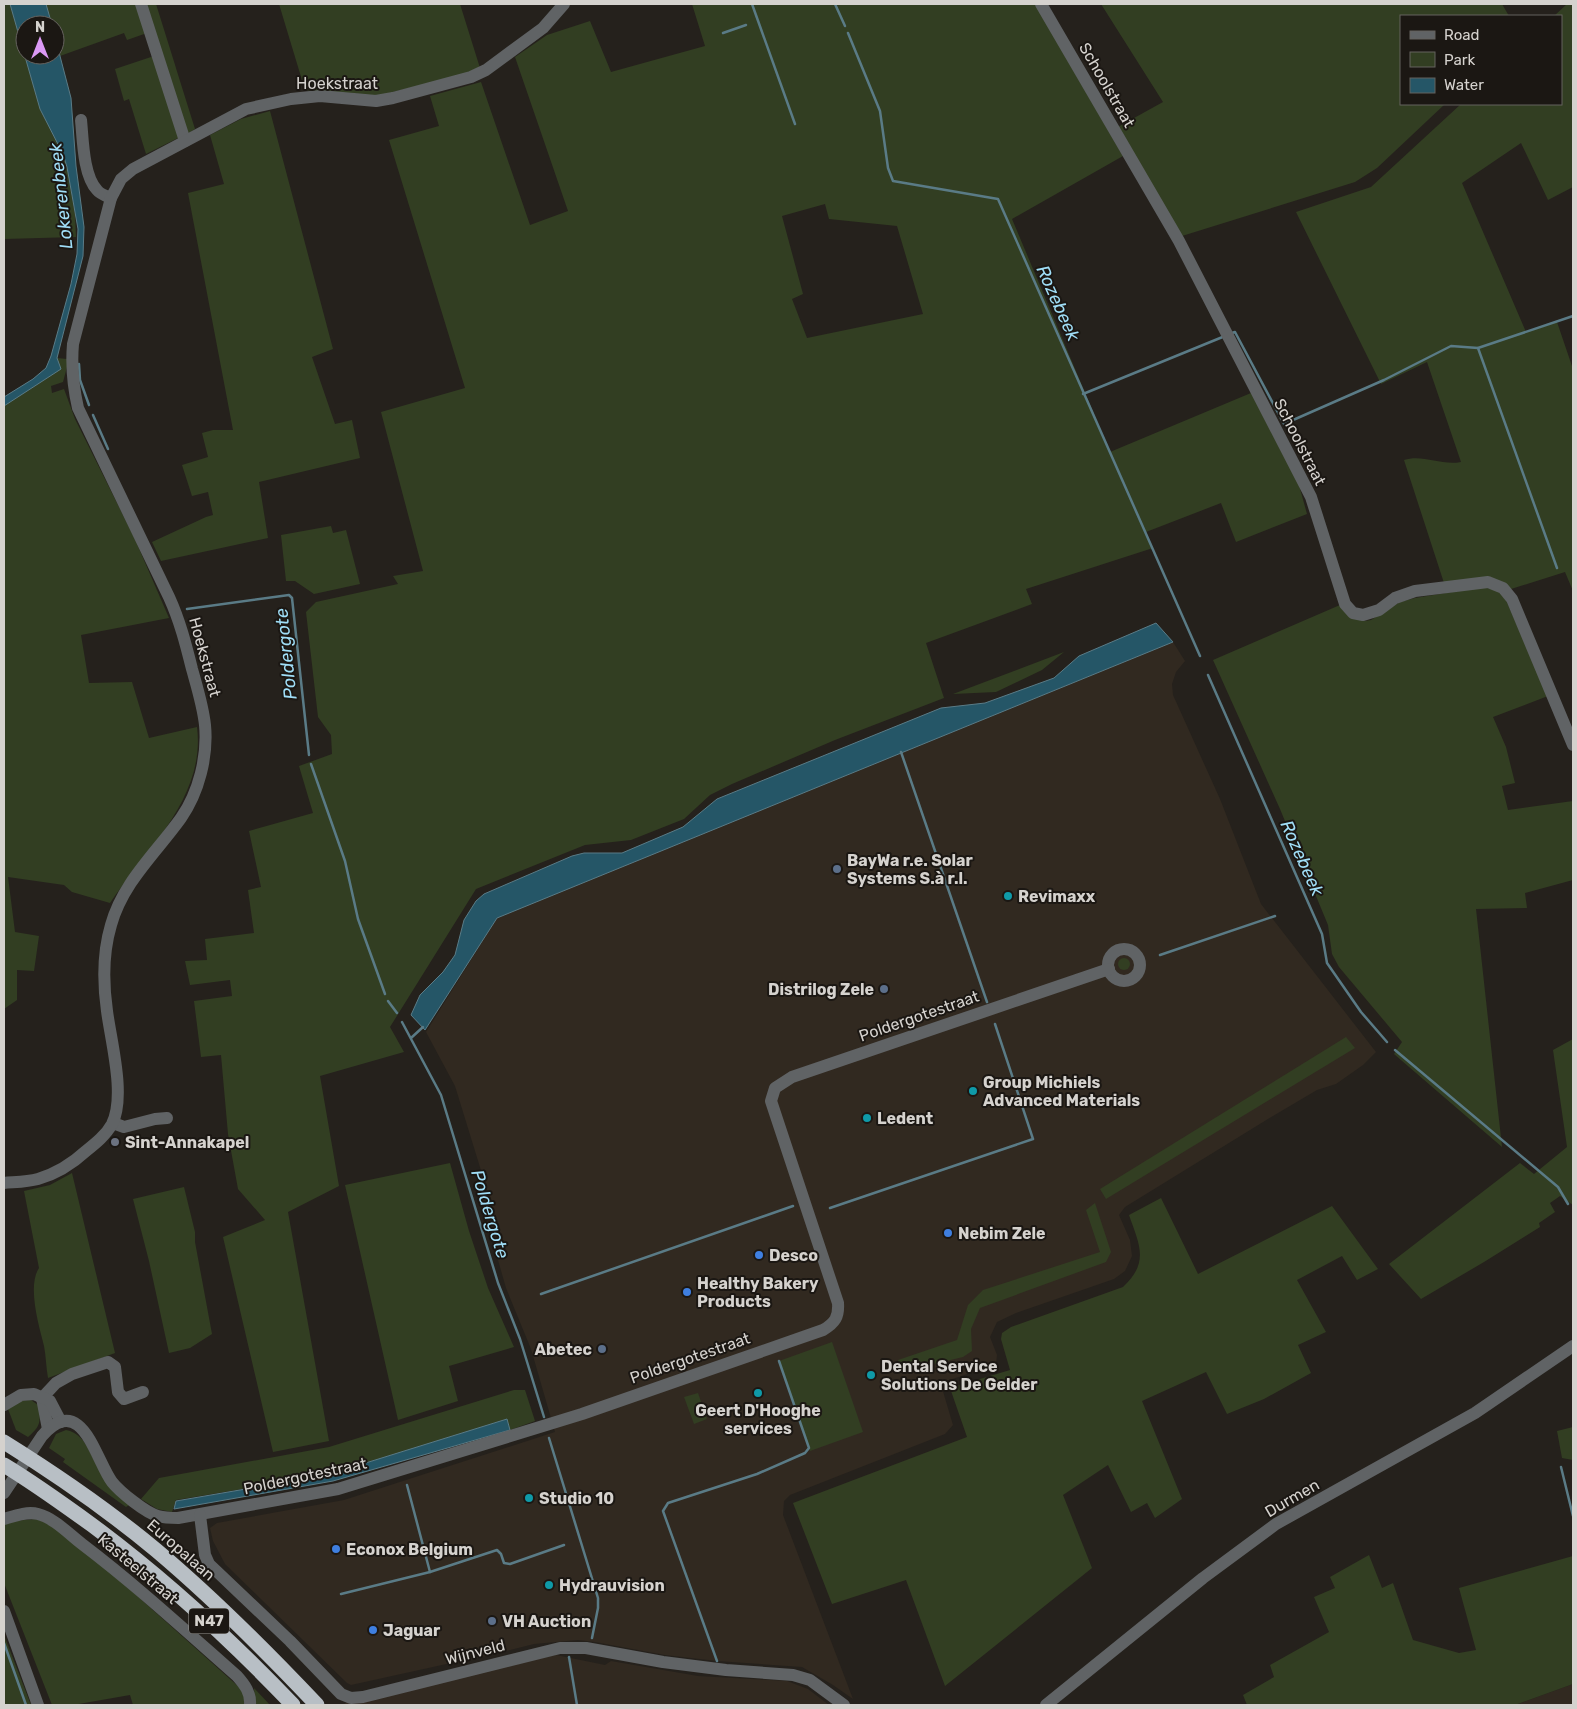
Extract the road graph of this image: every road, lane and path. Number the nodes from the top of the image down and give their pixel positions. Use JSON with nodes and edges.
{"nodes":[{"id":1,"x":141,"y":4,"type":"edge"},
{"id":2,"x":564,"y":4,"type":"edge"},
{"id":3,"x":1041,"y":4,"type":"edge"},
{"id":4,"x":81,"y":120,"type":"dead end"},
{"id":5,"x":185,"y":141,"type":"junction"},
{"id":6,"x":111,"y":198,"type":"junction"},
{"id":7,"x":1573,"y":745,"type":"edge"},
{"id":8,"x":1109,"y":968,"type":"dead end"},
{"id":9,"x":168,"y":1118,"type":"dead end"},
{"id":10,"x":113,"y":1123,"type":"junction"},
{"id":11,"x":4,"y":1183,"type":"edge"},
{"id":12,"x":1573,"y":1346,"type":"edge"},
{"id":13,"x":143,"y":1392,"type":"dead end"},
{"id":14,"x":42,"y":1398,"type":"junction"},
{"id":15,"x":4,"y":1405,"type":"edge"},
{"id":16,"x":61,"y":1422,"type":"junction"},
{"id":17,"x":48,"y":1429,"type":"junction"},
{"id":18,"x":4,"y":1442,"type":"edge"},
{"id":19,"x":28,"y":1457,"type":"junction"},
{"id":20,"x":4,"y":1465,"type":"edge"},
{"id":21,"x":17,"y":1473,"type":"junction"},
{"id":22,"x":4,"y":1493,"type":"edge"},
{"id":23,"x":200,"y":1515,"type":"junction"},
{"id":24,"x":4,"y":1519,"type":"edge"},
{"id":25,"x":4,"y":1611,"type":"edge"},
{"id":26,"x":1051,"y":1704,"type":"edge"},
{"id":27,"x":38,"y":1705,"type":"edge"},
{"id":28,"x":250,"y":1705,"type":"edge"},
{"id":29,"x":293,"y":1705,"type":"edge"},
{"id":30,"x":317,"y":1705,"type":"edge"},
{"id":31,"x":844,"y":1705,"type":"edge"}],
"edges":[{"from":1,"to":5,"type":"street"},
{"from":2,"to":5,"type":"street","name":"Hoekstraat"},
{"from":3,"to":7,"type":"street","name":"Schoolstraat"},
{"from":4,"to":6,"type":"street"},
{"from":5,"to":6,"type":"street","name":"Hoekstraat"},
{"from":6,"to":10,"type":"street","name":"Hoekstraat"},
{"from":8,"to":23,"type":"street","name":"Poldergotestraat"},
{"from":9,"to":10,"type":"street"},
{"from":10,"to":11,"type":"street"},
{"from":12,"to":26,"type":"street","name":"Durmen"},
{"from":13,"to":14,"type":"street"},
{"from":14,"to":15,"type":"street"},
{"from":14,"to":16,"type":"street"},
{"from":14,"to":17,"type":"street"},
{"from":16,"to":17,"type":"street"},
{"from":16,"to":23,"type":"street","name":"Poldergotestraat"},
{"from":17,"to":19,"type":"street"},
{"from":18,"to":19,"type":"highway","name":"Europalaan","number":"N47"},
{"from":19,"to":21,"type":"street"},
{"from":19,"to":30,"type":"highway","name":"Europalaan","number":"N47"},
{"from":20,"to":21,"type":"highway","number":"N47"},
{"from":21,"to":22,"type":"street"},
{"from":21,"to":29,"type":"highway","number":"N47"},
{"from":23,"to":31,"type":"street","name":"Wijnveld"},
{"from":24,"to":28,"type":"street","name":"Kasteelstraat"},
{"from":25,"to":27,"type":"street"}]}
